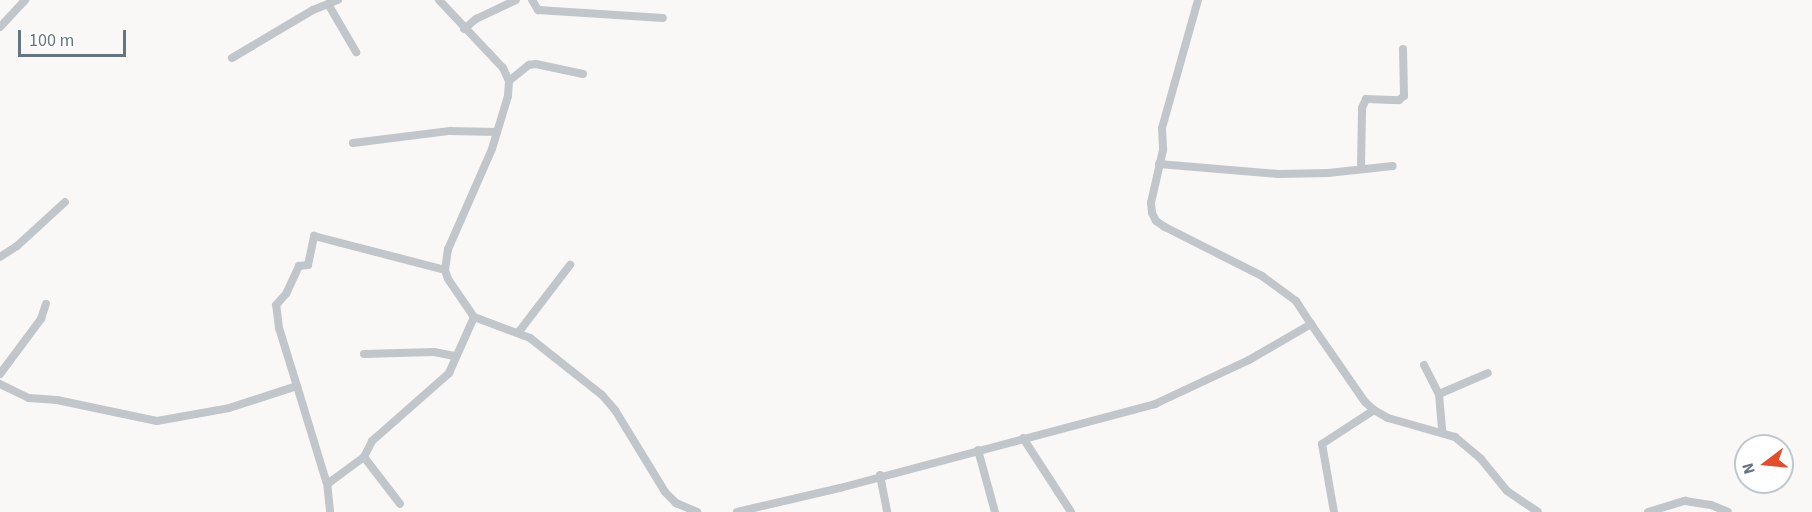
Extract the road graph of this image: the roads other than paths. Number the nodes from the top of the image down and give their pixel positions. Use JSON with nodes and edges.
{"nodes":[{"id":1,"x":25,"y":0,"type":"edge"},
{"id":2,"x":338,"y":0,"type":"edge"},
{"id":3,"x":440,"y":0,"type":"edge"},
{"id":4,"x":516,"y":0,"type":"edge"},
{"id":5,"x":532,"y":0,"type":"edge"},
{"id":6,"x":1198,"y":0,"type":"edge"},
{"id":7,"x":328,"y":4,"type":"junction"},
{"id":8,"x":663,"y":18,"type":"dead end"},
{"id":9,"x":0,"y":27,"type":"edge"},
{"id":10,"x":464,"y":29,"type":"junction"},
{"id":11,"x":1403,"y":49,"type":"dead end"},
{"id":12,"x":356,"y":52,"type":"dead end"},
{"id":13,"x":232,"y":58,"type":"dead end"},
{"id":14,"x":583,"y":74,"type":"dead end"},
{"id":15,"x":509,"y":81,"type":"junction"},
{"id":16,"x":497,"y":132,"type":"junction"},
{"id":17,"x":353,"y":143,"type":"dead end"},
{"id":18,"x":1159,"y":164,"type":"junction"},
{"id":19,"x":1393,"y":166,"type":"dead end"},
{"id":20,"x":1361,"y":168,"type":"junction"},
{"id":21,"x":65,"y":202,"type":"dead end"},
{"id":22,"x":0,"y":257,"type":"edge"},
{"id":23,"x":570,"y":265,"type":"dead end"},
{"id":24,"x":445,"y":270,"type":"junction"},
{"id":25,"x":46,"y":304,"type":"dead end"},
{"id":26,"x":474,"y":317,"type":"junction"},
{"id":27,"x":1311,"y":324,"type":"junction"},
{"id":28,"x":518,"y":333,"type":"junction"},
{"id":29,"x":364,"y":354,"type":"dead end"},
{"id":30,"x":455,"y":356,"type":"junction"},
{"id":31,"x":1424,"y":365,"type":"dead end"},
{"id":32,"x":1488,"y":373,"type":"dead end"},
{"id":33,"x":0,"y":374,"type":"edge"},
{"id":34,"x":0,"y":384,"type":"edge"},
{"id":35,"x":297,"y":386,"type":"junction"},
{"id":36,"x":1439,"y":394,"type":"junction"},
{"id":37,"x":1374,"y":410,"type":"junction"},
{"id":38,"x":1442,"y":431,"type":"junction"},
{"id":39,"x":1023,"y":438,"type":"junction"},
{"id":40,"x":978,"y":450,"type":"junction"},
{"id":41,"x":364,"y":457,"type":"junction"},
{"id":42,"x":880,"y":476,"type":"junction"},
{"id":43,"x":327,"y":482,"type":"junction"},
{"id":44,"x":400,"y":504,"type":"dead end"},
{"id":45,"x":330,"y":512,"type":"edge"},
{"id":46,"x":697,"y":512,"type":"edge"},
{"id":47,"x":737,"y":512,"type":"edge"},
{"id":48,"x":887,"y":512,"type":"edge"},
{"id":49,"x":995,"y":512,"type":"edge"},
{"id":50,"x":1071,"y":512,"type":"edge"},
{"id":51,"x":1334,"y":512,"type":"edge"},
{"id":52,"x":1538,"y":512,"type":"edge"},
{"id":53,"x":1648,"y":512,"type":"edge"},
{"id":54,"x":1728,"y":512,"type":"edge"}],
"edges":[{"from":1,"to":9,"type":"street"},
{"from":2,"to":7,"type":"street"},
{"from":3,"to":10,"type":"street"},
{"from":4,"to":10,"type":"street"},
{"from":5,"to":8,"type":"street"},
{"from":6,"to":18,"type":"street"},
{"from":7,"to":12,"type":"street"},
{"from":7,"to":13,"type":"street"},
{"from":10,"to":15,"type":"street"},
{"from":11,"to":20,"type":"street"},
{"from":14,"to":15,"type":"street"},
{"from":15,"to":16,"type":"street"},
{"from":16,"to":17,"type":"street"},
{"from":16,"to":24,"type":"street"},
{"from":18,"to":20,"type":"street"},
{"from":18,"to":27,"type":"street"},
{"from":19,"to":20,"type":"street"},
{"from":21,"to":22,"type":"street"},
{"from":23,"to":28,"type":"street"},
{"from":24,"to":26,"type":"street"},
{"from":24,"to":35,"type":"street"},
{"from":25,"to":33,"type":"street"},
{"from":26,"to":28,"type":"street"},
{"from":26,"to":30,"type":"street"},
{"from":27,"to":37,"type":"street"},
{"from":27,"to":39,"type":"street"},
{"from":28,"to":46,"type":"street"},
{"from":29,"to":30,"type":"street"},
{"from":30,"to":41,"type":"street"},
{"from":31,"to":36,"type":"street"},
{"from":32,"to":36,"type":"street"},
{"from":34,"to":35,"type":"street"},
{"from":35,"to":43,"type":"street"},
{"from":36,"to":38,"type":"street"},
{"from":37,"to":38,"type":"street"},
{"from":37,"to":51,"type":"street"},
{"from":38,"to":52,"type":"street"},
{"from":39,"to":40,"type":"street"},
{"from":39,"to":50,"type":"street"},
{"from":40,"to":42,"type":"street"},
{"from":40,"to":49,"type":"street"},
{"from":41,"to":43,"type":"street"},
{"from":41,"to":44,"type":"street"},
{"from":42,"to":47,"type":"street"},
{"from":42,"to":48,"type":"street"},
{"from":43,"to":45,"type":"street"},
{"from":53,"to":54,"type":"street"}]}
